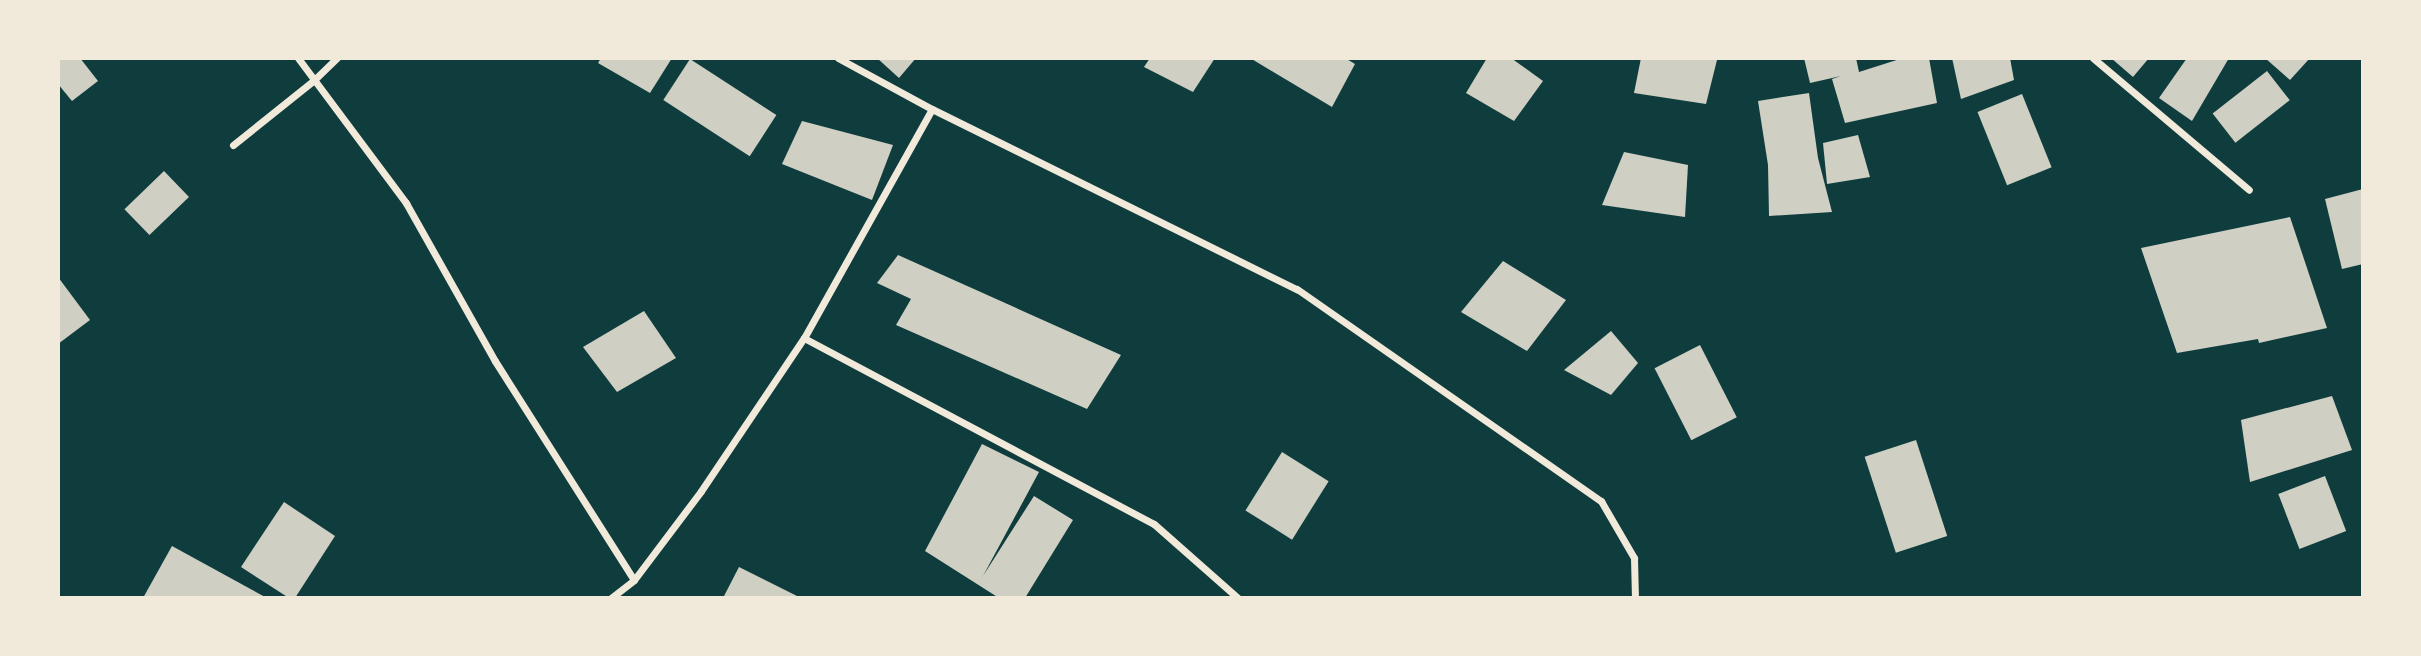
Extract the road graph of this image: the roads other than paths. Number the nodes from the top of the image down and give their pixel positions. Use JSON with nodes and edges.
{"nodes":[{"id":1,"x":298,"y":58,"type":"edge"},
{"id":2,"x":337,"y":58,"type":"edge"},
{"id":3,"x":838,"y":58,"type":"edge"},
{"id":4,"x":2093,"y":58,"type":"edge"},
{"id":5,"x":313,"y":81,"type":"junction"},
{"id":6,"x":932,"y":109,"type":"junction"},
{"id":7,"x":233,"y":145,"type":"dead end"},
{"id":8,"x":2249,"y":190,"type":"dead end"},
{"id":9,"x":804,"y":338,"type":"junction"},
{"id":10,"x":634,"y":580,"type":"junction"},
{"id":11,"x":611,"y":598,"type":"edge"},
{"id":12,"x":1238,"y":598,"type":"edge"},
{"id":13,"x":1635,"y":598,"type":"edge"}],
"edges":[{"from":1,"to":5,"type":"street"},
{"from":2,"to":5,"type":"street"},
{"from":3,"to":6,"type":"street"},
{"from":4,"to":8,"type":"street"},
{"from":5,"to":7,"type":"street"},
{"from":5,"to":10,"type":"street"},
{"from":6,"to":9,"type":"street"},
{"from":6,"to":13,"type":"street"},
{"from":9,"to":10,"type":"street"},
{"from":9,"to":12,"type":"street"},
{"from":10,"to":11,"type":"street"}]}
